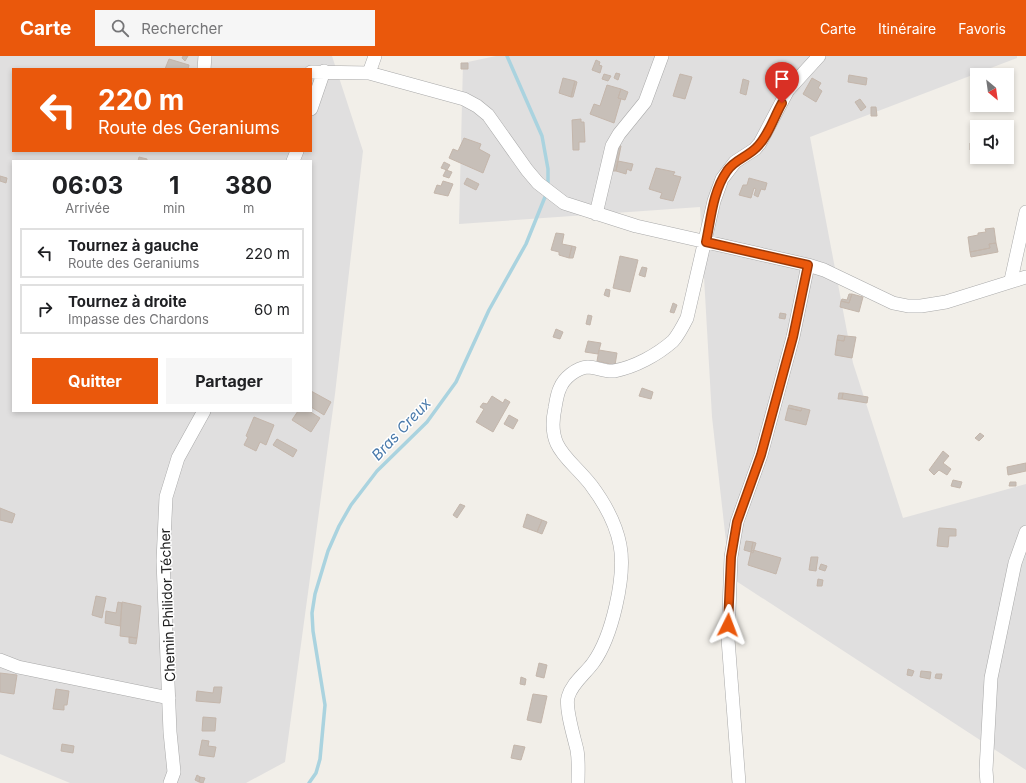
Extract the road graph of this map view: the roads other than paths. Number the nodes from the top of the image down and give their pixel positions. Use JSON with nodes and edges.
{"nodes":[{"id":1,"x":205,"y":56,"type":"edge"},
{"id":2,"x":375,"y":56,"type":"edge"},
{"id":3,"x":662,"y":56,"type":"edge"},
{"id":4,"x":819,"y":56,"type":"edge"},
{"id":5,"x":204,"y":68,"type":"edge"},
{"id":6,"x":324,"y":71,"type":"junction"},
{"id":7,"x":312,"y":72,"type":"edge"},
{"id":8,"x":369,"y":73,"type":"junction"},
{"id":9,"x":312,"y":106,"type":"edge"},
{"id":10,"x":1026,"y":212,"type":"edge"},
{"id":11,"x":596,"y":214,"type":"junction"},
{"id":12,"x":706,"y":242,"type":"junction"},
{"id":13,"x":808,"y":265,"type":"junction"},
{"id":14,"x":1026,"y":277,"type":"edge"},
{"id":15,"x":1011,"y":280,"type":"junction"},
{"id":16,"x":203,"y":412,"type":"edge"},
{"id":17,"x":1026,"y":532,"type":"edge"},
{"id":18,"x":0,"y":660,"type":"edge"},
{"id":19,"x":169,"y":698,"type":"junction"},
{"id":20,"x":170,"y":783,"type":"edge"},
{"id":21,"x":578,"y":783,"type":"edge"},
{"id":22,"x":739,"y":783,"type":"edge"},
{"id":23,"x":987,"y":783,"type":"edge"}],
"edges":[{"from":1,"to":5,"type":"street"},
{"from":2,"to":8,"type":"street"},
{"from":3,"to":11,"type":"street"},
{"from":4,"to":12,"type":"street"},
{"from":6,"to":7,"type":"street"},
{"from":6,"to":8,"type":"street"},
{"from":6,"to":9,"type":"street"},
{"from":8,"to":11,"type":"street"},
{"from":10,"to":15,"type":"street"},
{"from":11,"to":12,"type":"street"},
{"from":12,"to":13,"type":"street"},
{"from":12,"to":21,"type":"street"},
{"from":13,"to":15,"type":"street"},
{"from":13,"to":22,"type":"street"},
{"from":14,"to":15,"type":"street"},
{"from":16,"to":19,"type":"street","name":"Chemin Philidor Técher"},
{"from":17,"to":23,"type":"street"},
{"from":18,"to":19,"type":"street"},
{"from":19,"to":20,"type":"street","name":"Chemin Philidor Técher"}]}
